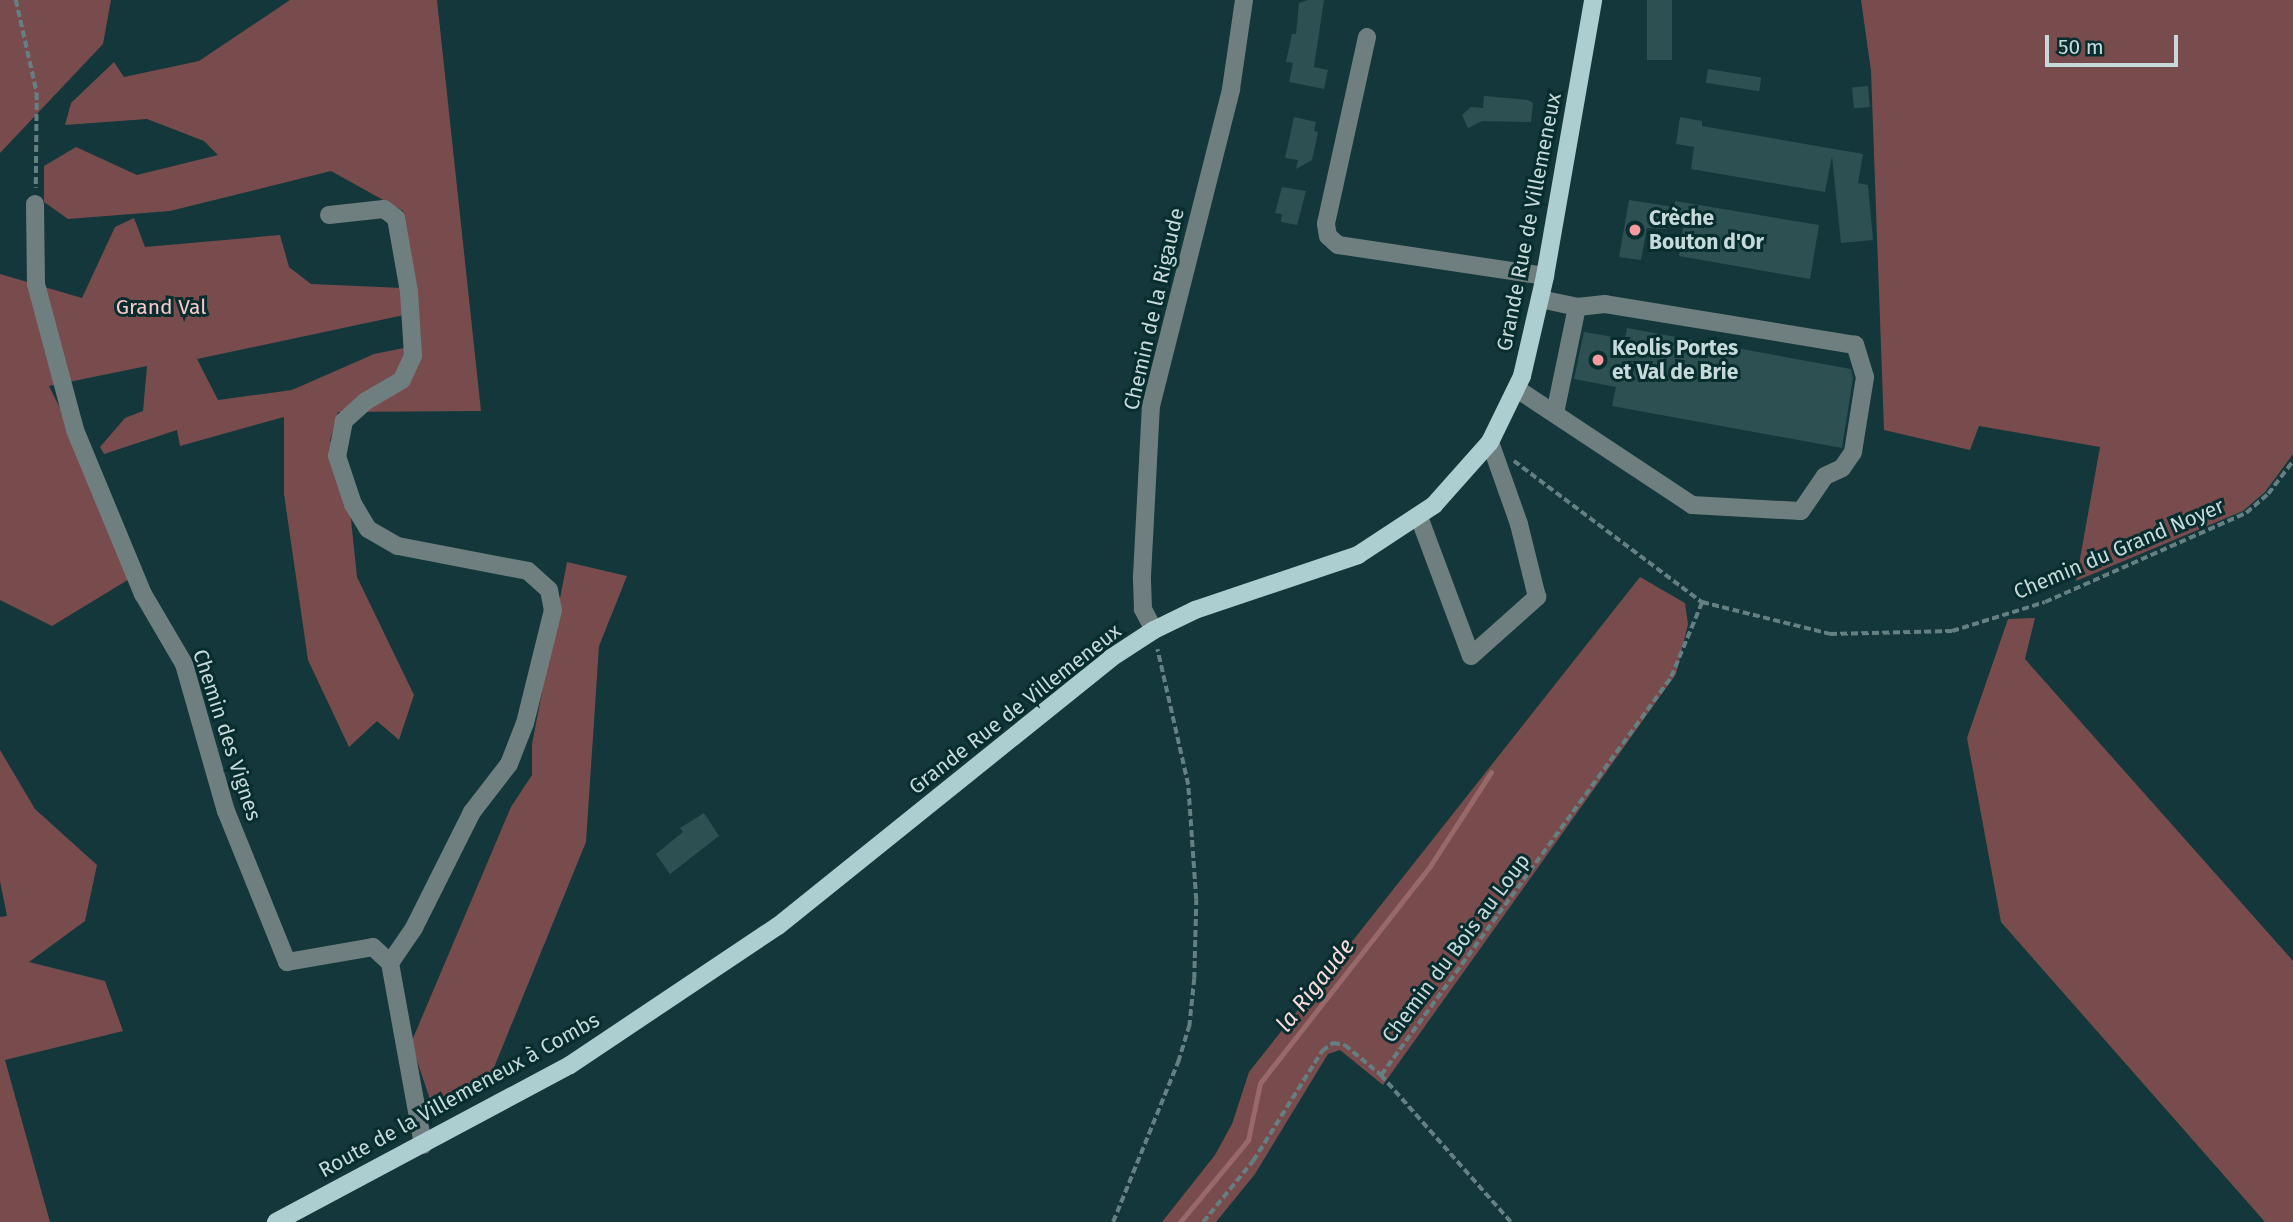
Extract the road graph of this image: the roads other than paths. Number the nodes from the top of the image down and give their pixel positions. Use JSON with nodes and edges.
{"nodes":[{"id":1,"x":1244,"y":0,"type":"edge"},
{"id":2,"x":1593,"y":0,"type":"edge"},
{"id":3,"x":1367,"y":37,"type":"dead end"},
{"id":4,"x":35,"y":204,"type":"road end"},
{"id":5,"x":329,"y":215,"type":"dead end"},
{"id":6,"x":1545,"y":276,"type":"junction"},
{"id":7,"x":1540,"y":299,"type":"junction"},
{"id":8,"x":1577,"y":307,"type":"junction"},
{"id":9,"x":1517,"y":389,"type":"junction"},
{"id":10,"x":1555,"y":414,"type":"junction"},
{"id":11,"x":1490,"y":442,"type":"junction"},
{"id":12,"x":1419,"y":517,"type":"junction"},
{"id":13,"x":1154,"y":629,"type":"junction"},
{"id":14,"x":390,"y":963,"type":"junction"},
{"id":15,"x":662,"y":1004,"type":"joint"},
{"id":16,"x":423,"y":1145,"type":"junction"},
{"id":17,"x":276,"y":1222,"type":"edge"}],
"edges":[{"from":1,"to":13,"type":"street","name":"Chemin de la Rigaude"},
{"from":2,"to":6,"type":"main road","name":"Grande Rue de Villemeneux"},
{"from":3,"to":6,"type":"street"},
{"from":4,"to":14,"type":"street","name":"Chemin des Vignes"},
{"from":5,"to":14,"type":"street"},
{"from":6,"to":7,"type":"main road","name":"Grande Rue de Villemeneux"},
{"from":7,"to":8,"type":"street"},
{"from":7,"to":9,"type":"main road","name":"Grande Rue de Villemeneux"},
{"from":8,"to":10,"type":"street"},
{"from":8,"to":10,"type":"street"},
{"from":9,"to":10,"type":"street"},
{"from":9,"to":11,"type":"main road","name":"Grande Rue de Villemeneux"},
{"from":11,"to":12,"type":"main road","name":"Grande Rue de Villemeneux"},
{"from":11,"to":12,"type":"street"},
{"from":12,"to":13,"type":"main road","name":"Grande Rue de Villemeneux"},
{"from":13,"to":15,"type":"main road","name":"Grande Rue de Villemeneux"},
{"from":14,"to":16,"type":"street"},
{"from":15,"to":16,"type":"main road","name":"Route de la Villemeneux à Combs"},
{"from":16,"to":17,"type":"main road","name":"Route de la Villemeneux à Combs"}]}
